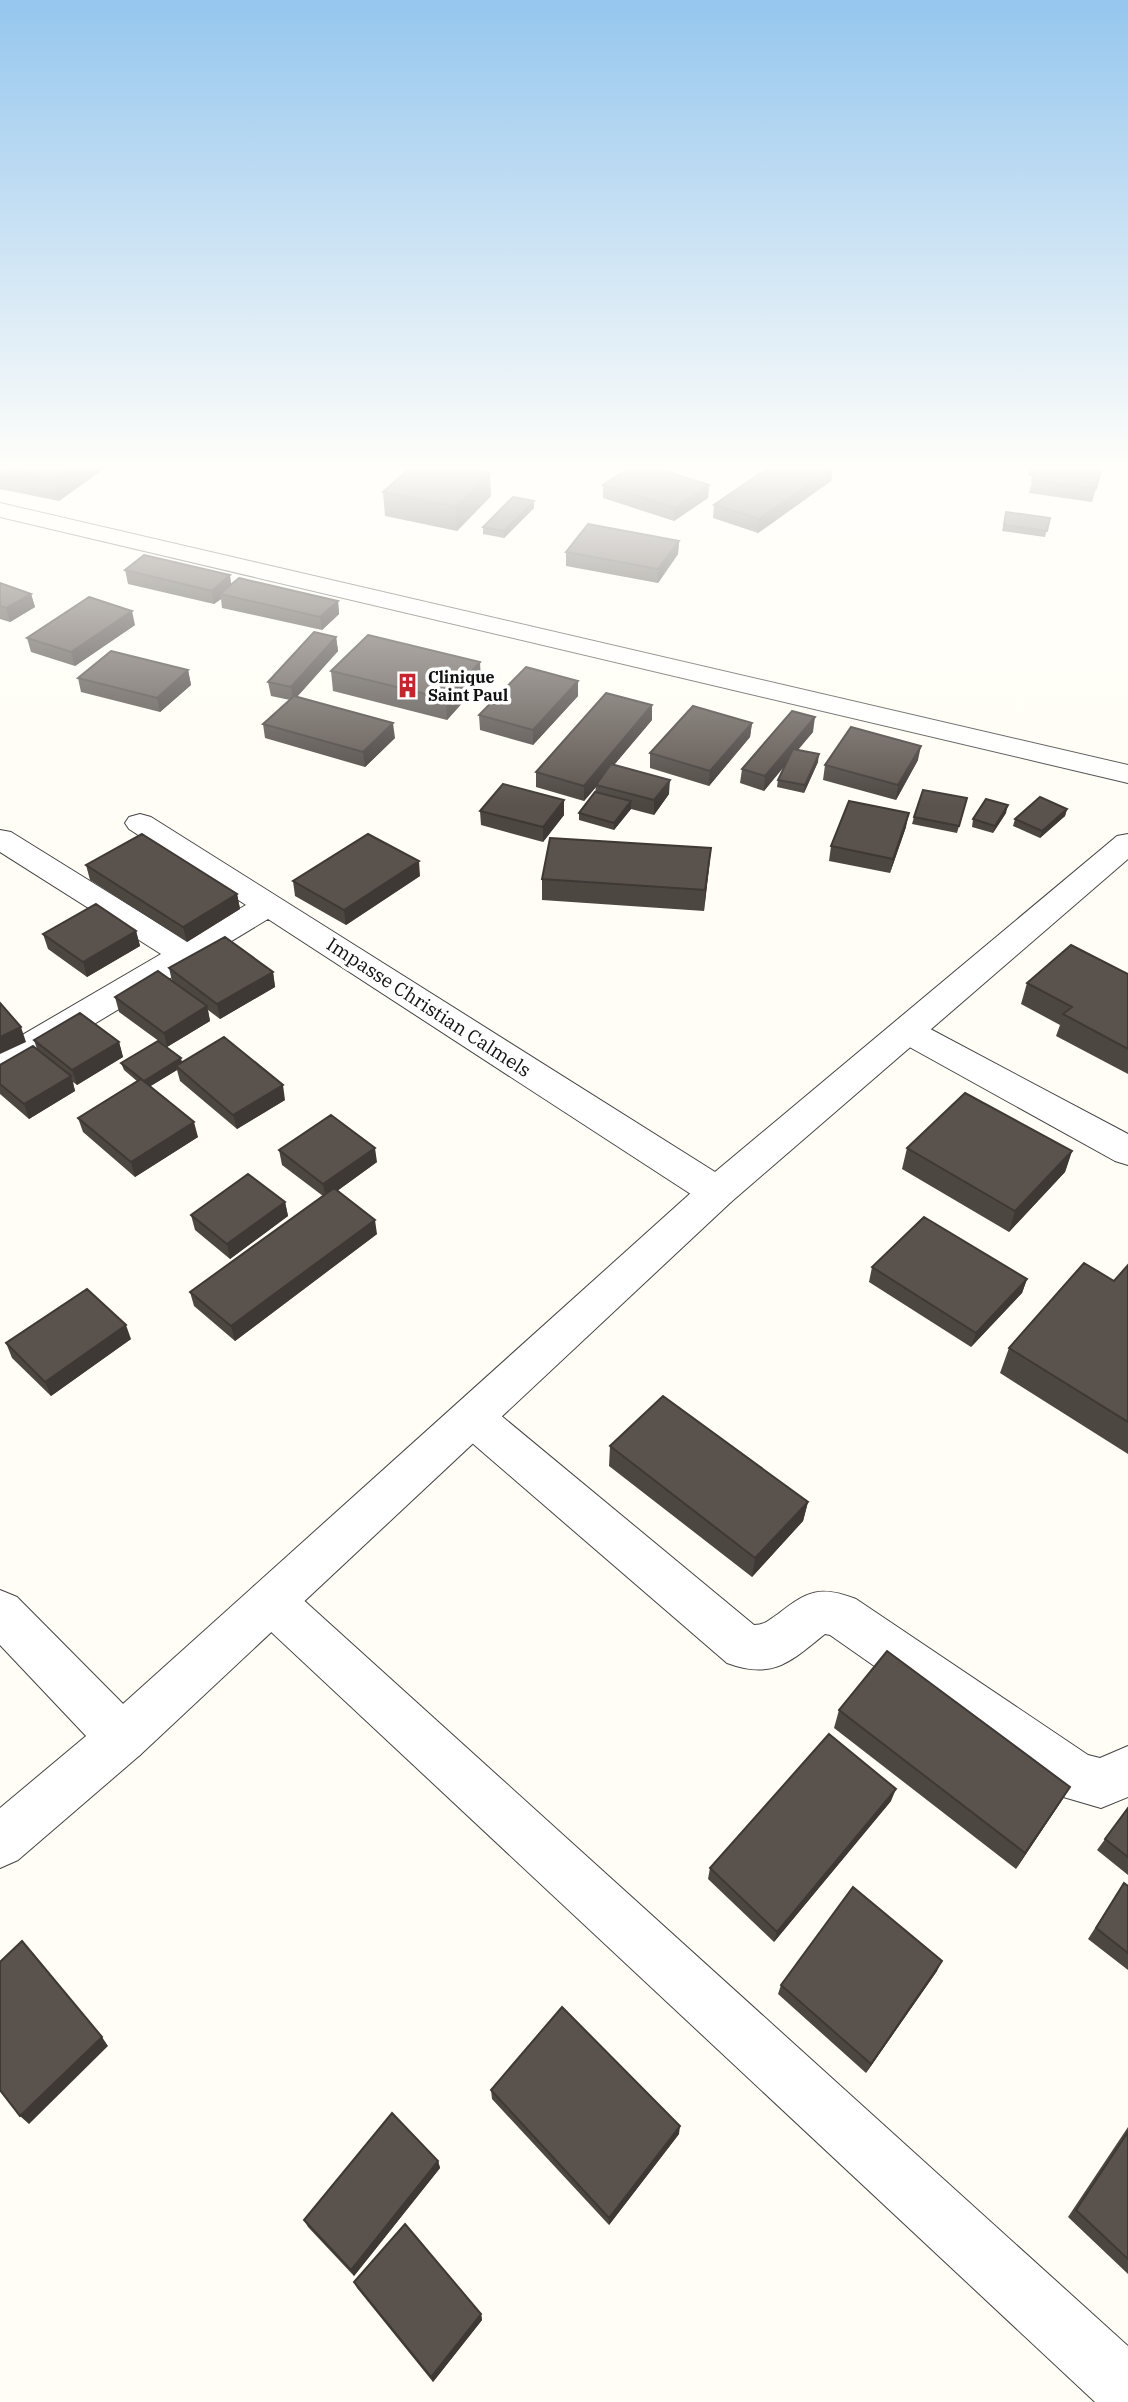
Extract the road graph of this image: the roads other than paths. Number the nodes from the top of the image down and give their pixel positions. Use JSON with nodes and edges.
{"nodes":[{"id":1,"x":299,"y":580,"type":"edge"},
{"id":2,"x":1128,"y":774,"type":"edge"},
{"id":3,"x":140,"y":823,"type":"dead end"},
{"id":4,"x":0,"y":839,"type":"edge"},
{"id":5,"x":1128,"y":843,"type":"edge"},
{"id":6,"x":269,"y":905,"type":"junction"},
{"id":7,"x":184,"y":954,"type":"junction"},
{"id":8,"x":907,"y":1031,"type":"junction"},
{"id":9,"x":0,"y":1064,"type":"edge"},
{"id":10,"x":1128,"y":1151,"type":"edge"},
{"id":11,"x":717,"y":1192,"type":"junction"},
{"id":12,"x":472,"y":1417,"type":"junction"},
{"id":13,"x":271,"y":1601,"type":"junction"},
{"id":14,"x":0,"y":1612,"type":"edge"},
{"id":15,"x":122,"y":1738,"type":"junction"},
{"id":16,"x":1128,"y":1771,"type":"edge"},
{"id":17,"x":0,"y":1842,"type":"edge"},
{"id":18,"x":1128,"y":2389,"type":"edge"}],
"edges":[{"from":1,"to":2,"type":"street"},
{"from":3,"to":6,"type":"street","name":"Impasse Christian Calmels"},
{"from":4,"to":7,"type":"street"},
{"from":5,"to":8,"type":"street"},
{"from":6,"to":7,"type":"street"},
{"from":6,"to":11,"type":"street","name":"Impasse Christian Calmels"},
{"from":7,"to":9,"type":"street"},
{"from":8,"to":10,"type":"street"},
{"from":8,"to":11,"type":"street"},
{"from":11,"to":12,"type":"street"},
{"from":12,"to":13,"type":"street"},
{"from":12,"to":16,"type":"street"},
{"from":13,"to":15,"type":"street"},
{"from":13,"to":18,"type":"street"},
{"from":14,"to":15,"type":"street"},
{"from":15,"to":17,"type":"street"}]}
